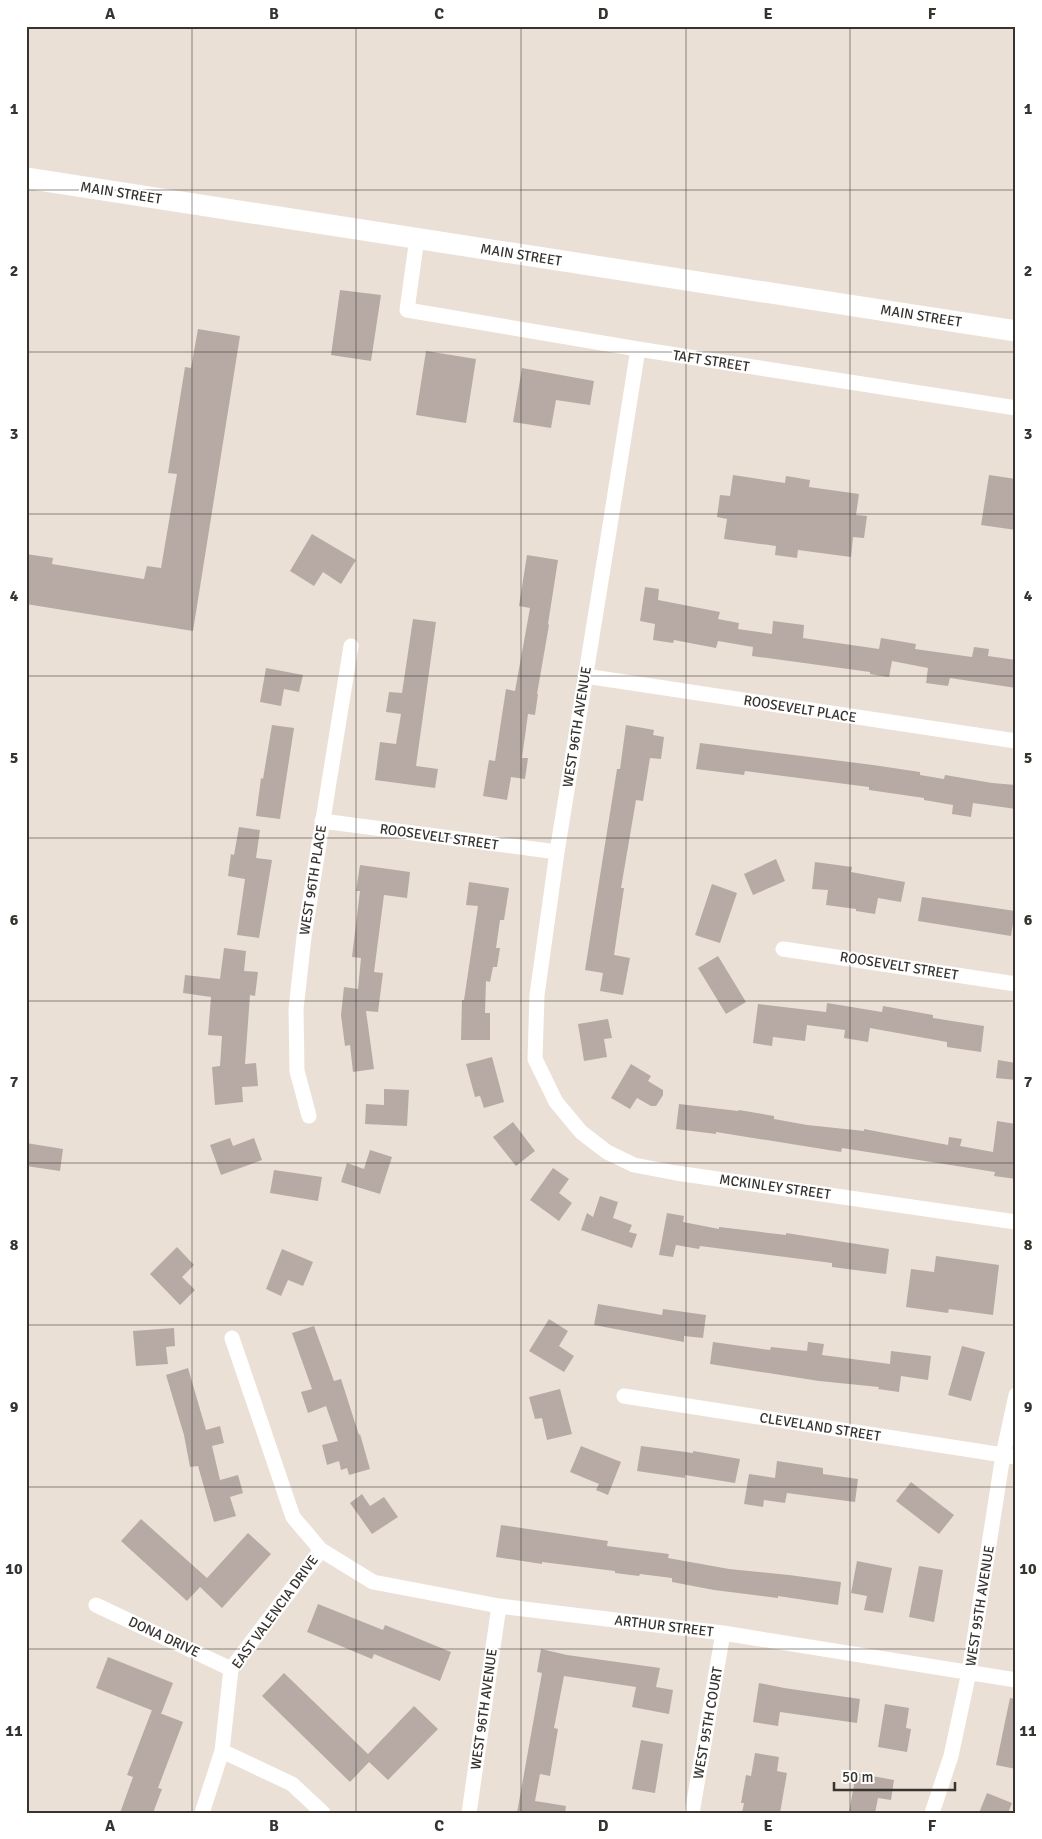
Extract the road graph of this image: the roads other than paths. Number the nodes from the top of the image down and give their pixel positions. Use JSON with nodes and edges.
{"nodes":[{"id":1,"x":26,"y":178,"type":"edge"},
{"id":2,"x":417,"y":238,"type":"junction"},
{"id":3,"x":1016,"y":331,"type":"edge"},
{"id":4,"x":638,"y":349,"type":"junction"},
{"id":5,"x":1016,"y":408,"type":"edge"},
{"id":6,"x":351,"y":646,"type":"dead end"},
{"id":7,"x":585,"y":676,"type":"junction"},
{"id":8,"x":1016,"y":741,"type":"edge"},
{"id":9,"x":322,"y":821,"type":"junction"},
{"id":10,"x":556,"y":852,"type":"junction"},
{"id":11,"x":782,"y":948,"type":"dead end"},
{"id":12,"x":1016,"y":984,"type":"edge"},
{"id":13,"x":556,"y":1102,"type":"joint"},
{"id":14,"x":308,"y":1116,"type":"dead end"},
{"id":15,"x":1016,"y":1222,"type":"edge"},
{"id":16,"x":232,"y":1338,"type":"dead end"},
{"id":17,"x":624,"y":1396,"type":"dead end"},
{"id":18,"x":1016,"y":1396,"type":"edge"},
{"id":19,"x":1010,"y":1456,"type":"edge"},
{"id":20,"x":321,"y":1550,"type":"junction"},
{"id":21,"x":96,"y":1605,"type":"dead end"},
{"id":22,"x":499,"y":1606,"type":"junction"},
{"id":23,"x":723,"y":1633,"type":"junction"},
{"id":24,"x":231,"y":1669,"type":"junction"},
{"id":25,"x":969,"y":1672,"type":"junction"},
{"id":26,"x":1016,"y":1680,"type":"edge"},
{"id":27,"x":222,"y":1750,"type":"junction"},
{"id":28,"x":202,"y":1813,"type":"edge"},
{"id":29,"x":323,"y":1813,"type":"edge"},
{"id":30,"x":469,"y":1813,"type":"edge"},
{"id":31,"x":692,"y":1813,"type":"edge"},
{"id":32,"x":932,"y":1813,"type":"edge"}],
"edges":[{"from":1,"to":2,"type":"main road","name":"MAIN STREET"},
{"from":2,"to":3,"type":"main road","name":"MAIN STREET"},
{"from":2,"to":4,"type":"street","name":"TAFT STREET"},
{"from":4,"to":5,"type":"street","name":"TAFT STREET"},
{"from":4,"to":7,"type":"street","name":"WEST 96TH AVENUE"},
{"from":6,"to":9,"type":"street","name":"WEST 96TH PLACE"},
{"from":7,"to":8,"type":"street","name":"ROOSEVELT PLACE"},
{"from":7,"to":10,"type":"street","name":"WEST 96TH AVENUE"},
{"from":9,"to":10,"type":"street","name":"ROOSEVELT STREET"},
{"from":9,"to":14,"type":"street","name":"WEST 96TH PLACE"},
{"from":10,"to":13,"type":"street","name":"WEST 96TH AVENUE"},
{"from":11,"to":12,"type":"street","name":"ROOSEVELT STREET"},
{"from":13,"to":15,"type":"street","name":"MCKINLEY STREET"},
{"from":16,"to":20,"type":"street","name":"EAST VALENCIA DRIVE"},
{"from":17,"to":19,"type":"street","name":"CLEVELAND STREET"},
{"from":18,"to":19,"type":"street","name":"WEST 95TH AVENUE"},
{"from":19,"to":25,"type":"street","name":"WEST 95TH AVENUE"},
{"from":20,"to":22,"type":"street","name":"ARTHUR STREET"},
{"from":20,"to":24,"type":"street","name":"EAST VALENCIA DRIVE"},
{"from":21,"to":24,"type":"street","name":"DONA DRIVE"},
{"from":22,"to":23,"type":"street","name":"ARTHUR STREET"},
{"from":22,"to":30,"type":"street","name":"WEST 96TH AVENUE"},
{"from":23,"to":25,"type":"street","name":"ARTHUR STREET"},
{"from":23,"to":31,"type":"street","name":"WEST 95TH COURT"},
{"from":24,"to":27,"type":"street","name":"EAST VALENCIA DRIVE"},
{"from":25,"to":26,"type":"street","name":"ARTHUR STREET"},
{"from":25,"to":32,"type":"street","name":"WEST 95TH AVENUE"},
{"from":27,"to":28,"type":"street","name":"EAST VALENCIA DRIVE"},
{"from":27,"to":29,"type":"street"}]}
